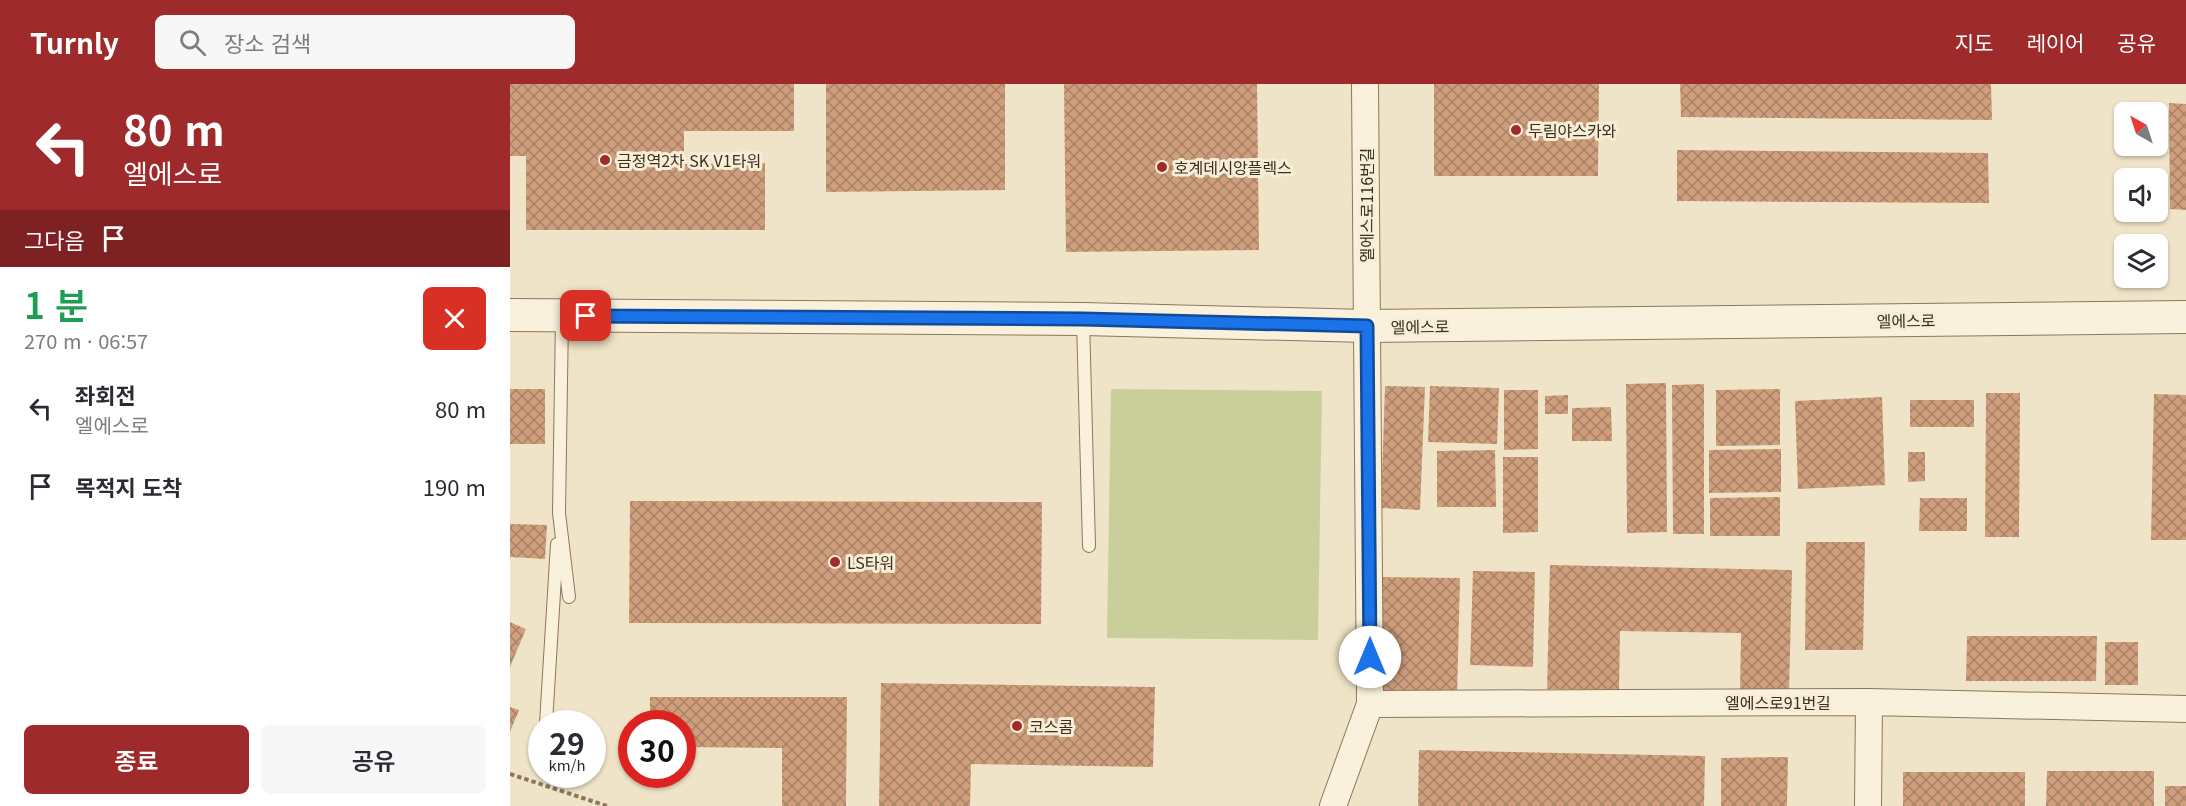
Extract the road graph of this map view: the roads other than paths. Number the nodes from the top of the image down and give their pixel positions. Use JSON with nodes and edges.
{"nodes":[{"id":1,"x":1365,"y":84,"type":"edge"},
{"id":2,"x":510,"y":315,"type":"edge"},
{"id":3,"x":562,"y":315,"type":"junction"},
{"id":4,"x":2186,"y":317,"type":"edge"},
{"id":5,"x":1083,"y":319,"type":"junction"},
{"id":6,"x":1367,"y":326,"type":"junction"},
{"id":7,"x":559,"y":513,"type":"junction"},
{"id":8,"x":1089,"y":546,"type":"dead end"},
{"id":9,"x":569,"y":597,"type":"dead end"},
{"id":10,"x":1869,"y":702,"type":"junction"},
{"id":11,"x":1370,"y":704,"type":"junction"},
{"id":12,"x":2186,"y":709,"type":"edge"},
{"id":13,"x":547,"y":710,"type":"edge"},
{"id":14,"x":1334,"y":806,"type":"edge"},
{"id":15,"x":1868,"y":806,"type":"edge"}],
"edges":[{"from":1,"to":6,"type":"street","name":"엘에스로116번길"},
{"from":2,"to":3,"type":"street","name":"엘에스로"},
{"from":3,"to":5,"type":"street","name":"엘에스로"},
{"from":3,"to":7,"type":"lane"},
{"from":4,"to":6,"type":"street","name":"엘에스로"},
{"from":5,"to":6,"type":"street","name":"엘에스로"},
{"from":5,"to":8,"type":"lane"},
{"from":6,"to":11,"type":"street","name":"엘에스로116번길"},
{"from":7,"to":9,"type":"lane"},
{"from":7,"to":13,"type":"lane"},
{"from":10,"to":11,"type":"street","name":"엘에스로91번길"},
{"from":10,"to":12,"type":"street","name":"엘에스로91번길"},
{"from":10,"to":15,"type":"street"},
{"from":11,"to":14,"type":"street","name":"엘에스로116번길"}]}
